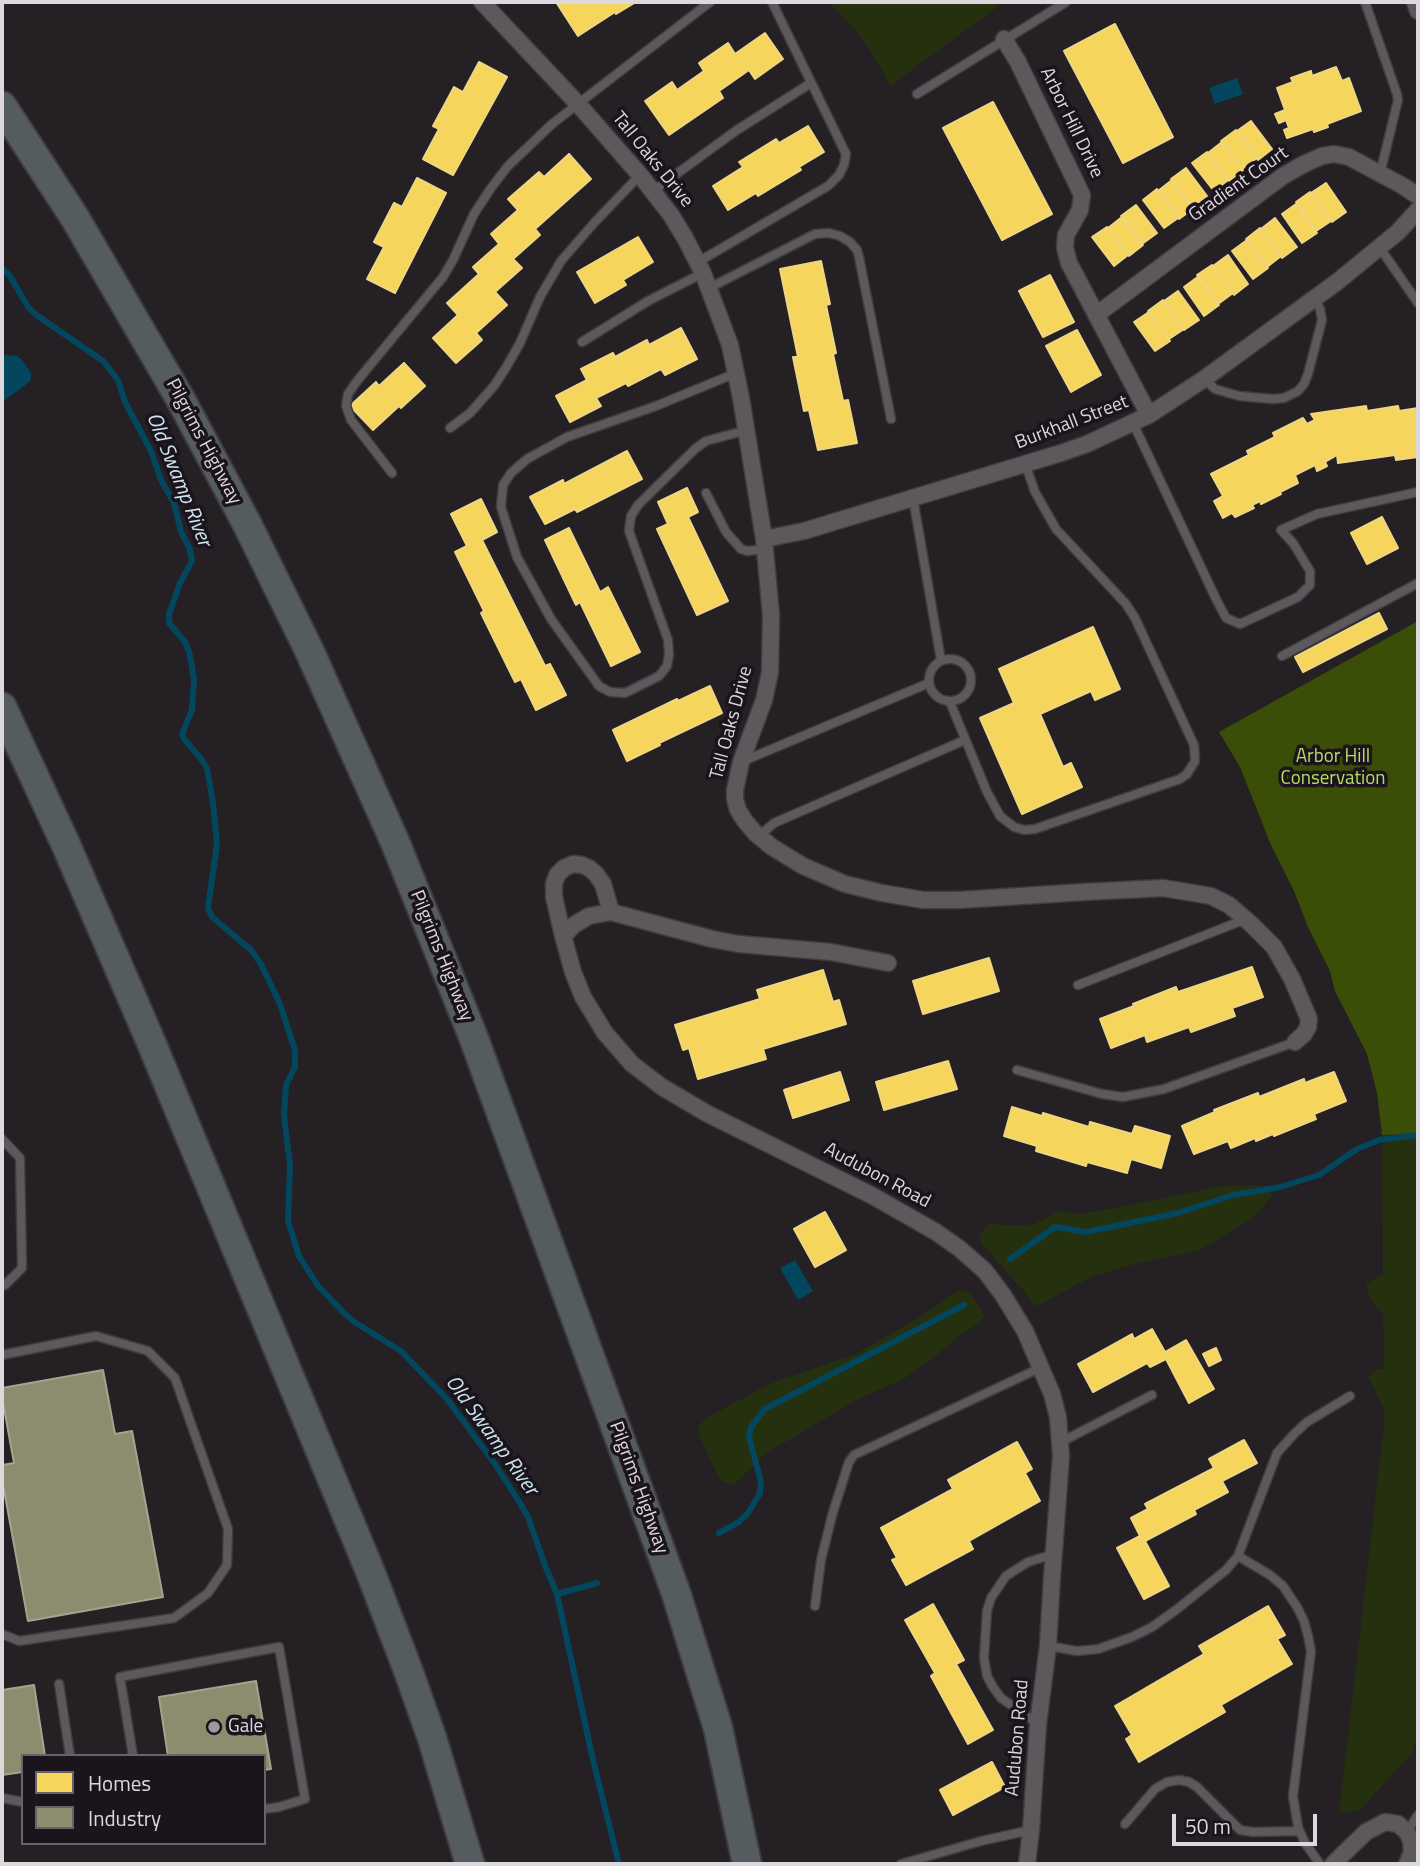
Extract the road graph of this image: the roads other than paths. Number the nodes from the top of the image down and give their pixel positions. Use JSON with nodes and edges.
{"nodes":[{"id":1,"x":482,"y":2,"type":"edge"},
{"id":2,"x":710,"y":2,"type":"edge"},
{"id":3,"x":772,"y":2,"type":"edge"},
{"id":4,"x":1066,"y":2,"type":"edge"},
{"id":5,"x":1365,"y":2,"type":"edge"},
{"id":6,"x":1415,"y":2,"type":"edge"},
{"id":7,"x":1418,"y":11,"type":"edge"},
{"id":8,"x":1004,"y":40,"type":"junction"},
{"id":9,"x":811,"y":83,"type":"junction"},
{"id":10,"x":917,"y":94,"type":"dead end"},
{"id":11,"x":578,"y":104,"type":"junction"},
{"id":12,"x":2,"y":106,"type":"edge"},
{"id":13,"x":1380,"y":174,"type":"junction"},
{"id":14,"x":640,"y":175,"type":"junction"},
{"id":15,"x":653,"y":191,"type":"junction"},
{"id":16,"x":1418,"y":196,"type":"edge"},
{"id":17,"x":1418,"y":210,"type":"edge"},
{"id":18,"x":1380,"y":248,"type":"junction"},
{"id":19,"x":703,"y":274,"type":"junction"},
{"id":20,"x":1315,"y":299,"type":"junction"},
{"id":21,"x":1418,"y":303,"type":"edge"},
{"id":22,"x":1096,"y":316,"type":"junction"},
{"id":23,"x":582,"y":342,"type":"dead end"},
{"id":24,"x":736,"y":373,"type":"junction"},
{"id":25,"x":1204,"y":379,"type":"junction"},
{"id":26,"x":1149,"y":415,"type":"junction"},
{"id":27,"x":891,"y":419,"type":"dead end"},
{"id":28,"x":1133,"y":423,"type":"junction"},
{"id":29,"x":450,"y":428,"type":"dead end"},
{"id":30,"x":747,"y":430,"type":"junction"},
{"id":31,"x":1025,"y":463,"type":"junction"},
{"id":32,"x":392,"y":473,"type":"dead end"},
{"id":33,"x":1418,"y":492,"type":"edge"},
{"id":34,"x":706,"y":493,"type":"dead end"},
{"id":35,"x":913,"y":498,"type":"junction"},
{"id":36,"x":765,"y":544,"type":"junction"},
{"id":37,"x":1418,"y":583,"type":"edge"},
{"id":38,"x":1282,"y":656,"type":"dead end"},
{"id":39,"x":941,"y":660,"type":"junction"},
{"id":40,"x":929,"y":683,"type":"junction"},
{"id":41,"x":950,"y":702,"type":"junction"},
{"id":42,"x":2,"y":707,"type":"edge"},
{"id":43,"x":965,"y":740,"type":"junction"},
{"id":44,"x":741,"y":762,"type":"junction"},
{"id":45,"x":759,"y":836,"type":"junction"},
{"id":46,"x":611,"y":912,"type":"junction"},
{"id":47,"x":1246,"y":919,"type":"junction"},
{"id":48,"x":563,"y":936,"type":"junction"},
{"id":49,"x":888,"y":963,"type":"dead end"},
{"id":50,"x":1079,"y":985,"type":"dead end"},
{"id":51,"x":1295,"y":1042,"type":"joint"},
{"id":52,"x":1017,"y":1070,"type":"dead end"},
{"id":53,"x":2,"y":1139,"type":"edge"},
{"id":54,"x":2,"y":1285,"type":"edge"},
{"id":55,"x":2,"y":1355,"type":"edge"},
{"id":56,"x":1042,"y":1367,"type":"junction"},
{"id":57,"x":1152,"y":1395,"type":"dead end"},
{"id":58,"x":1350,"y":1396,"type":"dead end"},
{"id":59,"x":1061,"y":1442,"type":"junction"},
{"id":60,"x":1054,"y":1554,"type":"junction"},
{"id":61,"x":1238,"y":1556,"type":"junction"},
{"id":62,"x":815,"y":1606,"type":"dead end"},
{"id":63,"x":2,"y":1634,"type":"edge"},
{"id":64,"x":1048,"y":1646,"type":"junction"},
{"id":65,"x":59,"y":1684,"type":"dead end"},
{"id":66,"x":1038,"y":1724,"type":"junction"},
{"id":67,"x":70,"y":1754,"type":"edge"},
{"id":68,"x":134,"y":1754,"type":"edge"},
{"id":69,"x":2,"y":1798,"type":"edge"},
{"id":70,"x":21,"y":1802,"type":"edge"},
{"id":71,"x":266,"y":1809,"type":"edge"},
{"id":72,"x":1418,"y":1815,"type":"edge"},
{"id":73,"x":1125,"y":1824,"type":"dead end"},
{"id":74,"x":1031,"y":1830,"type":"junction"},
{"id":75,"x":1299,"y":1831,"type":"junction"},
{"id":76,"x":1407,"y":1832,"type":"junction"},
{"id":77,"x":470,"y":1864,"type":"edge"},
{"id":78,"x":747,"y":1864,"type":"edge"},
{"id":79,"x":901,"y":1864,"type":"edge"},
{"id":80,"x":1027,"y":1864,"type":"edge"},
{"id":81,"x":1320,"y":1864,"type":"edge"},
{"id":82,"x":1333,"y":1864,"type":"edge"},
{"id":83,"x":1407,"y":1864,"type":"edge"}],
"edges":[{"from":1,"to":11,"type":"street","name":"Tall Oaks Drive"},
{"from":2,"to":11,"type":"lane"},
{"from":3,"to":9,"type":"lane"},
{"from":4,"to":8,"type":"lane"},
{"from":5,"to":13,"type":"lane"},
{"from":6,"to":7,"type":"street"},
{"from":8,"to":10,"type":"lane"},
{"from":8,"to":22,"type":"street","name":"Arbor Hill Drive"},
{"from":9,"to":15,"type":"lane"},
{"from":9,"to":19,"type":"lane"},
{"from":11,"to":14,"type":"street","name":"Tall Oaks Drive"},
{"from":11,"to":32,"type":"lane"},
{"from":12,"to":78,"type":"highway","name":"Pilgrims Highway"},
{"from":13,"to":16,"type":"street","name":"Gradient Court"},
{"from":13,"to":22,"type":"street","name":"Gradient Court"},
{"from":14,"to":15,"type":"street","name":"Tall Oaks Drive"},
{"from":14,"to":29,"type":"lane"},
{"from":15,"to":19,"type":"street","name":"Tall Oaks Drive"},
{"from":17,"to":18,"type":"street","name":"Burkhall Street"},
{"from":18,"to":20,"type":"street","name":"Burkhall Street"},
{"from":18,"to":21,"type":"lane"},
{"from":19,"to":23,"type":"lane"},
{"from":19,"to":24,"type":"street","name":"Tall Oaks Drive"},
{"from":19,"to":27,"type":"lane"},
{"from":20,"to":25,"type":"street","name":"Burkhall Street"},
{"from":20,"to":25,"type":"lane"},
{"from":22,"to":26,"type":"street","name":"Arbor Hill Drive"},
{"from":24,"to":30,"type":"street","name":"Tall Oaks Drive"},
{"from":24,"to":30,"type":"lane"},
{"from":25,"to":26,"type":"street","name":"Burkhall Street"},
{"from":26,"to":28,"type":"street","name":"Burkhall Street"},
{"from":28,"to":31,"type":"street","name":"Burkhall Street"},
{"from":28,"to":33,"type":"lane"},
{"from":30,"to":36,"type":"street","name":"Tall Oaks Drive"},
{"from":31,"to":35,"type":"street","name":"Burkhall Street"},
{"from":31,"to":43,"type":"lane"},
{"from":34,"to":36,"type":"lane"},
{"from":35,"to":36,"type":"street","name":"Burkhall Street"},
{"from":35,"to":39,"type":"lane"},
{"from":36,"to":44,"type":"street","name":"Tall Oaks Drive"},
{"from":37,"to":38,"type":"lane"},
{"from":39,"to":40,"type":"lane"},
{"from":39,"to":41,"type":"lane"},
{"from":40,"to":41,"type":"lane"},
{"from":40,"to":44,"type":"lane"},
{"from":41,"to":43,"type":"lane"},
{"from":42,"to":77,"type":"highway"},
{"from":43,"to":45,"type":"lane"},
{"from":44,"to":45,"type":"street","name":"Tall Oaks Drive"},
{"from":45,"to":47,"type":"street","name":"Tall Oaks Drive"},
{"from":46,"to":48,"type":"street"},
{"from":46,"to":48,"type":"street","name":"Audubon Road"},
{"from":46,"to":49,"type":"street"},
{"from":47,"to":50,"type":"lane"},
{"from":47,"to":51,"type":"street","name":"Tall Oaks Drive"},
{"from":48,"to":56,"type":"street","name":"Audubon Road"},
{"from":51,"to":52,"type":"lane"},
{"from":53,"to":54,"type":"lane"},
{"from":55,"to":63,"type":"lane"},
{"from":56,"to":59,"type":"street","name":"Audubon Road"},
{"from":56,"to":62,"type":"lane"},
{"from":57,"to":59,"type":"lane"},
{"from":58,"to":61,"type":"lane"},
{"from":59,"to":60,"type":"street","name":"Audubon Road"},
{"from":60,"to":64,"type":"street","name":"Audubon Road"},
{"from":60,"to":66,"type":"lane"},
{"from":61,"to":64,"type":"lane"},
{"from":61,"to":75,"type":"lane"},
{"from":64,"to":66,"type":"street","name":"Audubon Road"},
{"from":65,"to":67,"type":"lane"},
{"from":66,"to":74,"type":"street","name":"Audubon Road"},
{"from":68,"to":71,"type":"lane"},
{"from":69,"to":70,"type":"lane"},
{"from":72,"to":76,"type":"lane"},
{"from":73,"to":75,"type":"lane"},
{"from":74,"to":79,"type":"lane"},
{"from":74,"to":80,"type":"street","name":"Audubon Road"},
{"from":75,"to":81,"type":"lane"},
{"from":76,"to":82,"type":"street"},
{"from":76,"to":83,"type":"street"}]}
